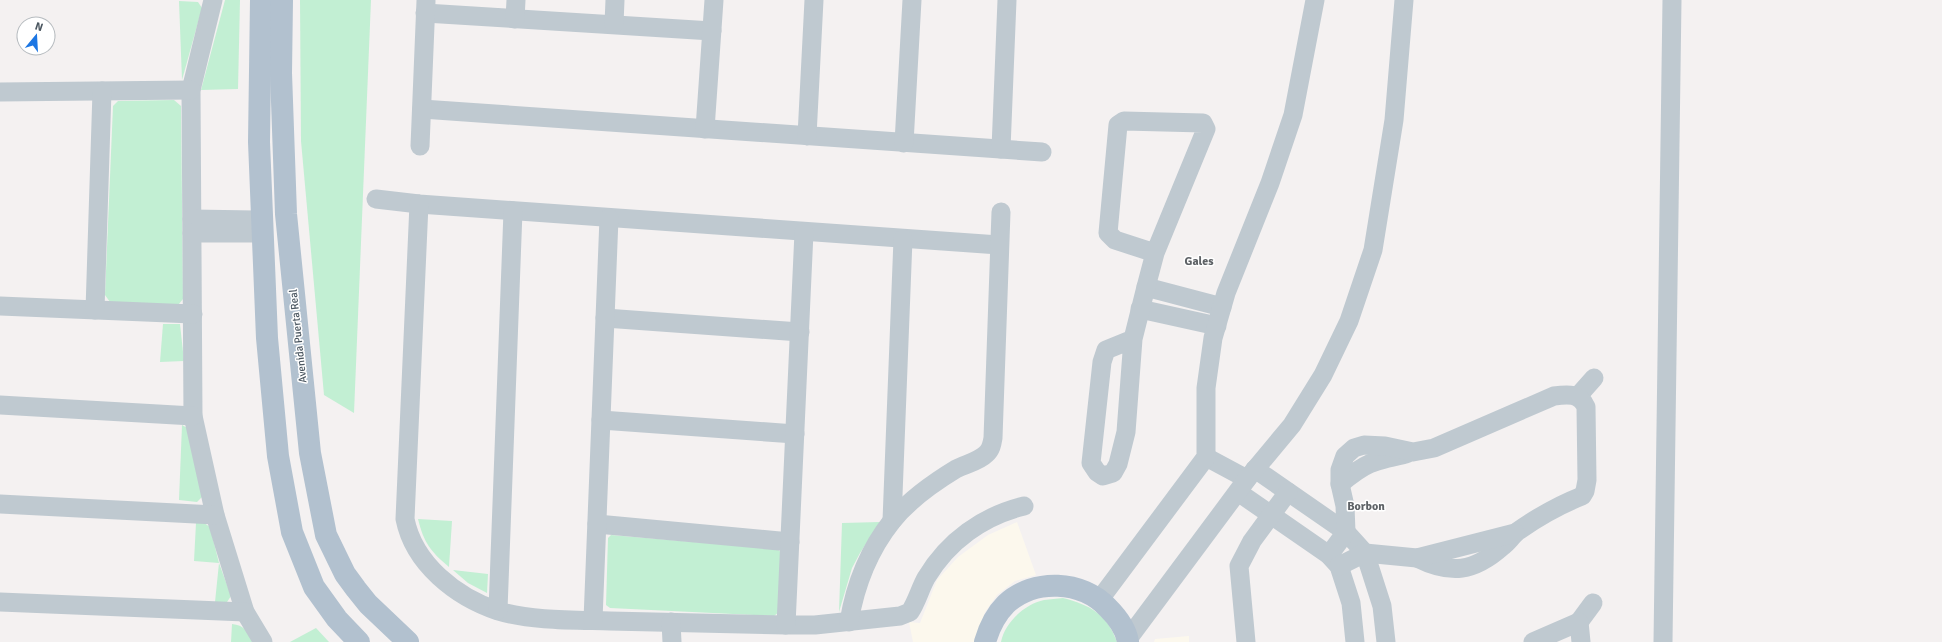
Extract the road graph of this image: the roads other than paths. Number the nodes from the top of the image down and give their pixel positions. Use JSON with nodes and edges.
{"nodes":[{"id":1,"x":213,"y":0,"type":"edge"},
{"id":2,"x":261,"y":0,"type":"edge"},
{"id":3,"x":282,"y":0,"type":"edge"},
{"id":4,"x":615,"y":0,"type":"edge"},
{"id":5,"x":714,"y":0,"type":"edge"},
{"id":6,"x":814,"y":0,"type":"edge"},
{"id":7,"x":912,"y":0,"type":"edge"},
{"id":8,"x":1007,"y":0,"type":"edge"},
{"id":9,"x":1315,"y":0,"type":"edge"},
{"id":10,"x":1404,"y":0,"type":"edge"},
{"id":11,"x":1672,"y":0,"type":"edge"},
{"id":12,"x":425,"y":6,"type":"edge"},
{"id":13,"x":516,"y":9,"type":"edge"},
{"id":14,"x":614,"y":24,"type":"junction"},
{"id":15,"x":712,"y":30,"type":"junction"},
{"id":16,"x":191,"y":90,"type":"junction"},
{"id":17,"x":102,"y":91,"type":"junction"},
{"id":18,"x":0,"y":92,"type":"edge"},
{"id":19,"x":422,"y":109,"type":"junction"},
{"id":20,"x":705,"y":129,"type":"junction"},
{"id":21,"x":807,"y":136,"type":"junction"},
{"id":22,"x":904,"y":143,"type":"junction"},
{"id":23,"x":420,"y":146,"type":"dead end"},
{"id":24,"x":1001,"y":150,"type":"junction"},
{"id":25,"x":1042,"y":152,"type":"dead end"},
{"id":26,"x":376,"y":199,"type":"dead end"},
{"id":27,"x":419,"y":204,"type":"junction"},
{"id":28,"x":513,"y":211,"type":"junction"},
{"id":29,"x":1001,"y":212,"type":"dead end"},
{"id":30,"x":609,"y":218,"type":"junction"},
{"id":31,"x":192,"y":226,"type":"junction"},
{"id":32,"x":262,"y":227,"type":"junction"},
{"id":33,"x":804,"y":232,"type":"junction"},
{"id":34,"x":903,"y":238,"type":"junction"},
{"id":35,"x":999,"y":245,"type":"junction"},
{"id":36,"x":1155,"y":253,"type":"junction"},
{"id":37,"x":1146,"y":288,"type":"junction"},
{"id":38,"x":0,"y":306,"type":"edge"},
{"id":39,"x":1222,"y":307,"type":"junction"},
{"id":40,"x":1140,"y":309,"type":"junction"},
{"id":41,"x":95,"y":310,"type":"junction"},
{"id":42,"x":193,"y":314,"type":"junction"},
{"id":43,"x":605,"y":318,"type":"junction"},
{"id":44,"x":1217,"y":326,"type":"junction"},
{"id":45,"x":800,"y":332,"type":"junction"},
{"id":46,"x":1132,"y":339,"type":"junction"},
{"id":47,"x":1594,"y":378,"type":"dead end"},
{"id":48,"x":1578,"y":396,"type":"junction"},
{"id":49,"x":0,"y":405,"type":"edge"},
{"id":50,"x":193,"y":416,"type":"junction"},
{"id":51,"x":602,"y":420,"type":"junction"},
{"id":52,"x":795,"y":434,"type":"junction"},
{"id":53,"x":310,"y":453,"type":"junction"},
{"id":54,"x":278,"y":456,"type":"junction"},
{"id":55,"x":1206,"y":457,"type":"junction"},
{"id":56,"x":1247,"y":480,"type":"junction"},
{"id":57,"x":1288,"y":492,"type":"junction"},
{"id":58,"x":0,"y":504,"type":"edge"},
{"id":59,"x":1024,"y":506,"type":"dead end"},
{"id":60,"x":1272,"y":514,"type":"junction"},
{"id":61,"x":215,"y":515,"type":"junction"},
{"id":62,"x":892,"y":521,"type":"junction"},
{"id":63,"x":597,"y":524,"type":"junction"},
{"id":64,"x":1346,"y":532,"type":"junction"},
{"id":65,"x":790,"y":542,"type":"junction"},
{"id":66,"x":1365,"y":553,"type":"junction"},
{"id":67,"x":1334,"y":560,"type":"junction"},
{"id":68,"x":1100,"y":599,"type":"junction"},
{"id":69,"x":0,"y":602,"type":"edge"},
{"id":70,"x":1593,"y":603,"type":"dead end"},
{"id":71,"x":498,"y":610,"type":"junction"},
{"id":72,"x":245,"y":612,"type":"junction"},
{"id":73,"x":593,"y":620,"type":"junction"},
{"id":74,"x":676,"y":622,"type":"junction"},
{"id":75,"x":849,"y":622,"type":"junction"},
{"id":76,"x":1579,"y":622,"type":"junction"},
{"id":77,"x":786,"y":625,"type":"junction"},
{"id":78,"x":1128,"y":641,"type":"edge"},
{"id":79,"x":263,"y":642,"type":"edge"},
{"id":80,"x":360,"y":642,"type":"edge"},
{"id":81,"x":408,"y":642,"type":"edge"},
{"id":82,"x":672,"y":642,"type":"edge"},
{"id":83,"x":683,"y":642,"type":"edge"},
{"id":84,"x":986,"y":642,"type":"edge"},
{"id":85,"x":1246,"y":642,"type":"edge"},
{"id":86,"x":1355,"y":642,"type":"edge"},
{"id":87,"x":1386,"y":642,"type":"edge"},
{"id":88,"x":1533,"y":642,"type":"edge"},
{"id":89,"x":1582,"y":642,"type":"edge"},
{"id":90,"x":1663,"y":642,"type":"edge"}],
"edges":[{"from":1,"to":16,"type":"street"},
{"from":2,"to":32,"type":"main road"},
{"from":3,"to":53,"type":"main road","name":"Avenida Puerta Real"},
{"from":4,"to":14,"type":"street"},
{"from":5,"to":15,"type":"street"},
{"from":6,"to":21,"type":"street"},
{"from":7,"to":22,"type":"street"},
{"from":8,"to":24,"type":"street"},
{"from":9,"to":39,"type":"street"},
{"from":10,"to":56,"type":"street"},
{"from":11,"to":90,"type":"street"},
{"from":12,"to":13,"type":"street"},
{"from":12,"to":19,"type":"street"},
{"from":13,"to":14,"type":"street"},
{"from":14,"to":15,"type":"street"},
{"from":15,"to":20,"type":"street"},
{"from":16,"to":17,"type":"street"},
{"from":16,"to":31,"type":"street"},
{"from":17,"to":18,"type":"street"},
{"from":17,"to":41,"type":"street"},
{"from":19,"to":20,"type":"street"},
{"from":19,"to":23,"type":"street"},
{"from":20,"to":21,"type":"street"},
{"from":21,"to":22,"type":"street"},
{"from":22,"to":24,"type":"street"},
{"from":24,"to":25,"type":"street"},
{"from":26,"to":27,"type":"street"},
{"from":27,"to":28,"type":"street"},
{"from":27,"to":71,"type":"street"},
{"from":28,"to":30,"type":"street"},
{"from":28,"to":71,"type":"street"},
{"from":29,"to":35,"type":"street"},
{"from":30,"to":33,"type":"street"},
{"from":30,"to":43,"type":"street"},
{"from":31,"to":32,"type":"street"},
{"from":31,"to":42,"type":"street"},
{"from":32,"to":54,"type":"main road"},
{"from":33,"to":34,"type":"street"},
{"from":33,"to":45,"type":"street"},
{"from":34,"to":35,"type":"street"},
{"from":34,"to":62,"type":"street"},
{"from":35,"to":62,"type":"street"},
{"from":36,"to":36,"type":"street"},
{"from":36,"to":37,"type":"street"},
{"from":37,"to":39,"type":"street"},
{"from":37,"to":40,"type":"street"},
{"from":38,"to":41,"type":"street"},
{"from":39,"to":44,"type":"street"},
{"from":40,"to":44,"type":"street"},
{"from":40,"to":46,"type":"street"},
{"from":41,"to":42,"type":"street"},
{"from":42,"to":50,"type":"street"},
{"from":43,"to":45,"type":"street"},
{"from":43,"to":51,"type":"street"},
{"from":44,"to":55,"type":"street"},
{"from":45,"to":52,"type":"street"},
{"from":46,"to":46,"type":"street"},
{"from":47,"to":48,"type":"street"},
{"from":48,"to":64,"type":"street"},
{"from":48,"to":66,"type":"street"},
{"from":49,"to":50,"type":"street"},
{"from":50,"to":61,"type":"street"},
{"from":51,"to":52,"type":"street"},
{"from":51,"to":63,"type":"street"},
{"from":52,"to":65,"type":"street"},
{"from":53,"to":54,"type":"main road"},
{"from":53,"to":81,"type":"main road","name":"Avenida Puerta Real"},
{"from":54,"to":80,"type":"main road"},
{"from":55,"to":56,"type":"street"},
{"from":55,"to":68,"type":"street"},
{"from":56,"to":57,"type":"street"},
{"from":56,"to":60,"type":"street"},
{"from":56,"to":78,"type":"street"},
{"from":57,"to":60,"type":"street"},
{"from":57,"to":64,"type":"street"},
{"from":58,"to":61,"type":"street"},
{"from":59,"to":75,"type":"street"},
{"from":60,"to":67,"type":"street"},
{"from":60,"to":85,"type":"street"},
{"from":61,"to":72,"type":"street"},
{"from":62,"to":75,"type":"street"},
{"from":63,"to":65,"type":"street"},
{"from":63,"to":73,"type":"street"},
{"from":64,"to":66,"type":"street"},
{"from":64,"to":67,"type":"street"},
{"from":65,"to":77,"type":"street"},
{"from":66,"to":67,"type":"street"},
{"from":66,"to":87,"type":"street"},
{"from":67,"to":86,"type":"street"},
{"from":68,"to":78,"type":"main road"},
{"from":68,"to":84,"type":"main road"},
{"from":69,"to":72,"type":"street"},
{"from":70,"to":76,"type":"street"},
{"from":71,"to":73,"type":"street"},
{"from":72,"to":79,"type":"street"},
{"from":73,"to":74,"type":"street"},
{"from":74,"to":77,"type":"street"},
{"from":74,"to":82,"type":"street"},
{"from":74,"to":83,"type":"street"},
{"from":75,"to":77,"type":"street"},
{"from":76,"to":88,"type":"street"},
{"from":76,"to":89,"type":"street"}]}
